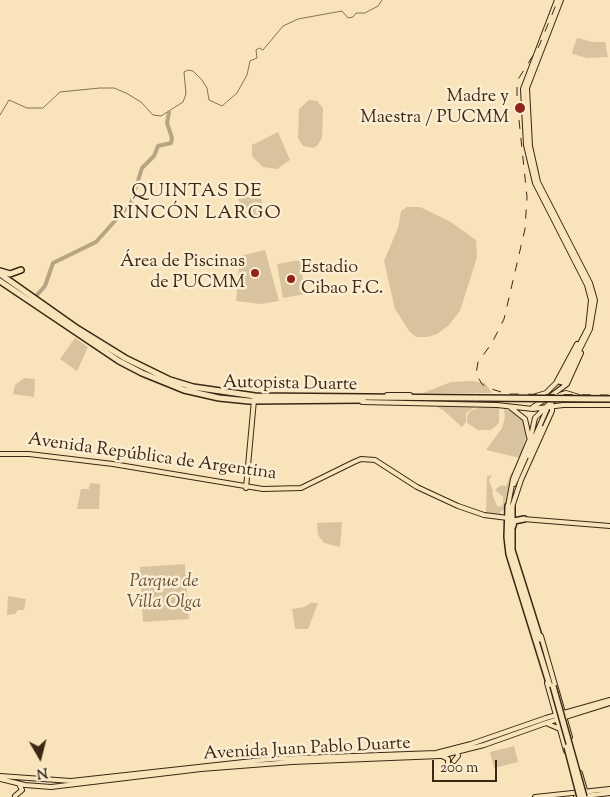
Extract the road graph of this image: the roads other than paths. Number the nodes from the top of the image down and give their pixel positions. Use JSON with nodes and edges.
{"nodes":[{"id":1,"x":557,"y":0,"type":"edge"},
{"id":2,"x":561,"y":0,"type":"edge"},
{"id":3,"x":21,"y":270,"type":"dead end"},
{"id":4,"x":0,"y":273,"type":"edge"},
{"id":5,"x":0,"y":281,"type":"edge"},
{"id":6,"x":593,"y":310,"type":"junction"},
{"id":7,"x":568,"y":381,"type":"junction"},
{"id":8,"x":560,"y":383,"type":"junction"},
{"id":9,"x":558,"y":394,"type":"junction"},
{"id":10,"x":536,"y":396,"type":"junction"},
{"id":11,"x":564,"y":396,"type":"junction"},
{"id":12,"x":577,"y":396,"type":"junction"},
{"id":13,"x":362,"y":397,"type":"junction"},
{"id":14,"x":255,"y":398,"type":"junction"},
{"id":15,"x":476,"y":400,"type":"junction"},
{"id":16,"x":347,"y":401,"type":"junction"},
{"id":17,"x":610,"y":401,"type":"edge"},
{"id":18,"x":421,"y":404,"type":"junction"},
{"id":19,"x":539,"y":404,"type":"junction"},
{"id":20,"x":565,"y":404,"type":"junction"},
{"id":21,"x":405,"y":405,"type":"dead end"},
{"id":22,"x":488,"y":405,"type":"junction"},
{"id":23,"x":496,"y":405,"type":"junction"},
{"id":24,"x":549,"y":405,"type":"junction"},
{"id":25,"x":483,"y":406,"type":"dead end"},
{"id":26,"x":529,"y":408,"type":"junction"},
{"id":27,"x":529,"y":442,"type":"junction"},
{"id":28,"x":0,"y":454,"type":"edge"},
{"id":29,"x":246,"y":488,"type":"junction"},
{"id":30,"x":510,"y":507,"type":"junction"},
{"id":31,"x":509,"y":518,"type":"junction"},
{"id":32,"x":524,"y":519,"type":"junction"},
{"id":33,"x":610,"y":526,"type":"edge"},
{"id":34,"x":511,"y":541,"type":"junction"},
{"id":35,"x":534,"y":625,"type":"junction"},
{"id":36,"x":561,"y":702,"type":"junction"},
{"id":37,"x":610,"y":702,"type":"edge"},
{"id":38,"x":553,"y":705,"type":"junction"},
{"id":39,"x":572,"y":712,"type":"junction"},
{"id":40,"x":564,"y":715,"type":"junction"},
{"id":41,"x":557,"y":717,"type":"junction"},
{"id":42,"x":546,"y":720,"type":"junction"},
{"id":43,"x":567,"y":725,"type":"junction"},
{"id":44,"x":560,"y":730,"type":"junction"},
{"id":45,"x":457,"y":751,"type":"junction"},
{"id":46,"x":448,"y":755,"type":"junction"},
{"id":47,"x":454,"y":762,"type":"dead end"},
{"id":48,"x":448,"y":764,"type":"dead end"},
{"id":49,"x":0,"y":777,"type":"edge"},
{"id":50,"x":31,"y":778,"type":"junction"},
{"id":51,"x":36,"y":779,"type":"junction"},
{"id":52,"x":19,"y":784,"type":"junction"},
{"id":53,"x":25,"y":785,"type":"junction"},
{"id":54,"x":38,"y":788,"type":"junction"},
{"id":55,"x":610,"y":789,"type":"edge"},
{"id":56,"x":22,"y":790,"type":"junction"},
{"id":57,"x":610,"y":793,"type":"edge"},
{"id":58,"x":15,"y":796,"type":"edge"},
{"id":59,"x":581,"y":796,"type":"edge"},
{"id":60,"x":535,"y":797,"type":"edge"}],
"edges":[{"from":1,"to":6,"type":"main road"},
{"from":2,"to":6,"type":"main road"},
{"from":3,"to":4,"type":"highway"},
{"from":4,"to":14,"type":"highway","name":"Autopista Duarte"},
{"from":5,"to":14,"type":"highway","name":"Autopista Duarte"},
{"from":6,"to":7,"type":"main road"},
{"from":6,"to":8,"type":"main road"},
{"from":6,"to":8,"type":"main road"},
{"from":7,"to":9,"type":"main road"},
{"from":7,"to":12,"type":"main road"},
{"from":8,"to":9,"type":"main road"},
{"from":8,"to":10,"type":"main road"},
{"from":9,"to":11,"type":"main road"},
{"from":9,"to":12,"type":"main road"},
{"from":9,"to":20,"type":"main road"},
{"from":9,"to":24,"type":"main road"},
{"from":10,"to":13,"type":"main road","name":"Autopista Duarte"},
{"from":10,"to":19,"type":"main road"},
{"from":10,"to":24,"type":"main road"},
{"from":11,"to":12,"type":"main road"},
{"from":11,"to":20,"type":"main road"},
{"from":12,"to":17,"type":"main road"},
{"from":13,"to":14,"type":"highway","name":"Autopista Duarte"},
{"from":13,"to":15,"type":"highway","name":"Autopista Duarte"},
{"from":14,"to":16,"type":"highway","name":"Autopista Duarte"},
{"from":14,"to":29,"type":"main road"},
{"from":15,"to":16,"type":"highway","name":"Autopista Duarte"},
{"from":15,"to":17,"type":"highway","name":"Autopista Duarte","bridge":true},
{"from":16,"to":18,"type":"main road"},
{"from":17,"to":20,"type":"main road"},
{"from":18,"to":21,"type":"main road"},
{"from":18,"to":22,"type":"main road"},
{"from":19,"to":24,"type":"main road"},
{"from":19,"to":26,"type":"main road"},
{"from":20,"to":24,"type":"main road"},
{"from":20,"to":24,"type":"main road"},
{"from":22,"to":23,"type":"main road"},
{"from":22,"to":25,"type":"main road"},
{"from":23,"to":26,"type":"main road"},
{"from":23,"to":27,"type":"main road"},
{"from":24,"to":26,"type":"main road"},
{"from":24,"to":27,"type":"main road"},
{"from":24,"to":30,"type":"main road"},
{"from":27,"to":30,"type":"main road"},
{"from":28,"to":29,"type":"main road","name":"Avenida República de Argentina"},
{"from":29,"to":31,"type":"main road","name":"Avenida República de Argentina"},
{"from":30,"to":31,"type":"highway"},
{"from":31,"to":32,"type":"main road","name":"Avenida República de Argentina"},
{"from":31,"to":34,"type":"highway"},
{"from":31,"to":35,"type":"highway"},
{"from":32,"to":33,"type":"main road","name":"Avenida República de Argentina"},
{"from":32,"to":34,"type":"highway"},
{"from":34,"to":35,"type":"highway"},
{"from":35,"to":36,"type":"main road"},
{"from":35,"to":38,"type":"main road"},
{"from":35,"to":59,"type":"highway","bridge":true},
{"from":36,"to":39,"type":"main road"},
{"from":36,"to":40,"type":"main road"},
{"from":37,"to":39,"type":"main road","name":"Avenida Juan Pablo Duarte"},
{"from":38,"to":41,"type":"main road"},
{"from":38,"to":42,"type":"main road"},
{"from":39,"to":40,"type":"main road","name":"Avenida Juan Pablo Duarte"},
{"from":39,"to":43,"type":"main road"},
{"from":40,"to":41,"type":"main road","name":"Avenida Juan Pablo Duarte"},
{"from":40,"to":43,"type":"main road"},
{"from":41,"to":42,"type":"main road","name":"Avenida Juan Pablo Duarte"},
{"from":41,"to":44,"type":"main road"},
{"from":42,"to":44,"type":"main road"},
{"from":42,"to":45,"type":"main road","name":"Avenida Juan Pablo Duarte"},
{"from":43,"to":59,"type":"main road"},
{"from":44,"to":59,"type":"main road"},
{"from":45,"to":46,"type":"main road","name":"Avenida Juan Pablo Duarte"},
{"from":45,"to":47,"type":"main road"},
{"from":46,"to":48,"type":"main road"},
{"from":46,"to":51,"type":"main road","name":"Avenida Juan Pablo Duarte"},
{"from":46,"to":54,"type":"main road","name":"Avenida Juan Pablo Duarte"},
{"from":49,"to":50,"type":"main road","name":"Avenida Juan Pablo Duarte"},
{"from":49,"to":52,"type":"main road","name":"Avenida Juan Pablo Duarte"},
{"from":50,"to":51,"type":"main road","name":"Avenida Juan Pablo Duarte"},
{"from":50,"to":53,"type":"main road"},
{"from":51,"to":54,"type":"main road"},
{"from":52,"to":53,"type":"main road","name":"Avenida Juan Pablo Duarte"},
{"from":52,"to":56,"type":"main road"},
{"from":53,"to":54,"type":"main road","name":"Avenida Juan Pablo Duarte"},
{"from":53,"to":56,"type":"main road"},
{"from":55,"to":59,"type":"main road"},
{"from":56,"to":58,"type":"main road"},
{"from":57,"to":59,"type":"main road"},
{"from":59,"to":60,"type":"main road"}]}
